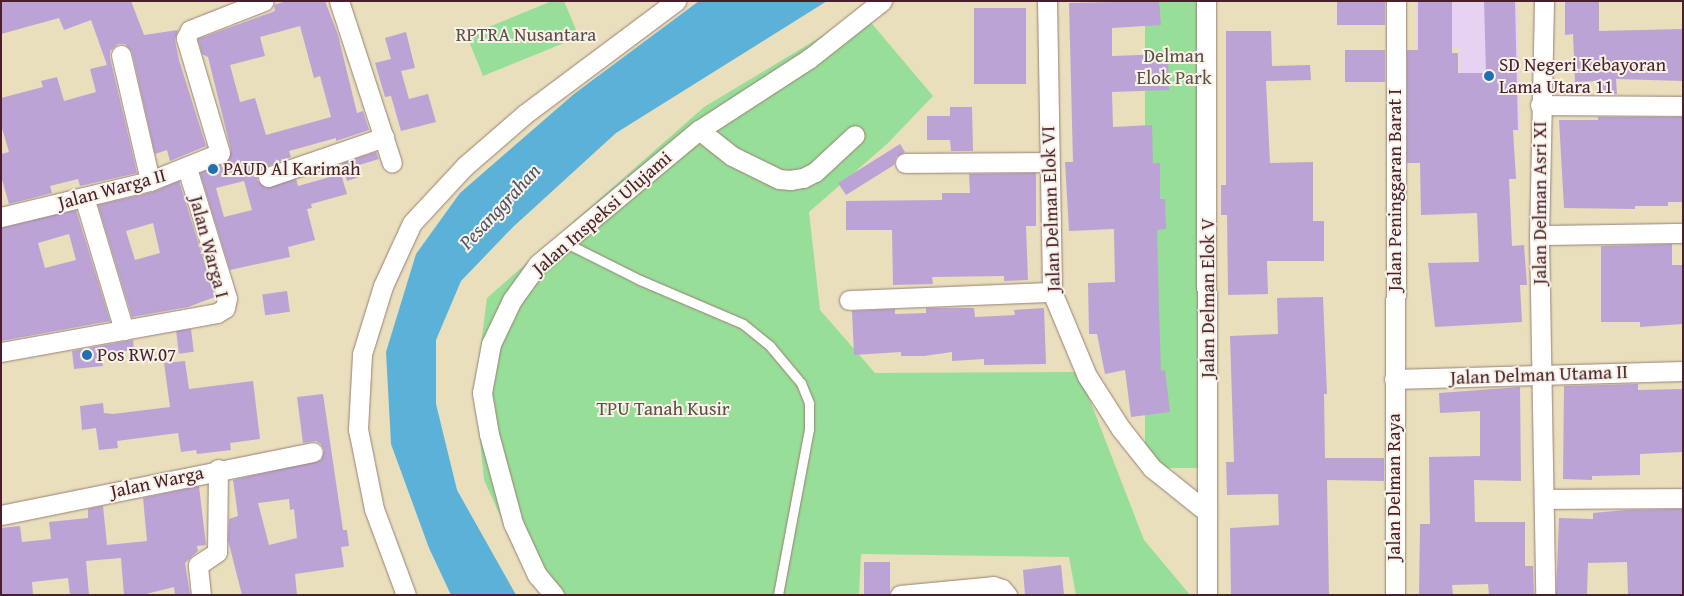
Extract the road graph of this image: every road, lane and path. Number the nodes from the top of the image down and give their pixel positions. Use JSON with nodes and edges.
{"nodes":[{"id":1,"x":264,"y":1,"type":"edge"},
{"id":2,"x":339,"y":1,"type":"edge"},
{"id":3,"x":676,"y":1,"type":"edge"},
{"id":4,"x":882,"y":1,"type":"edge"},
{"id":5,"x":1046,"y":1,"type":"edge"},
{"id":6,"x":1206,"y":1,"type":"edge"},
{"id":7,"x":1396,"y":1,"type":"edge"},
{"id":8,"x":1544,"y":1,"type":"edge"},
{"id":9,"x":121,"y":55,"type":"dead end"},
{"id":10,"x":1540,"y":105,"type":"junction"},
{"id":11,"x":1683,"y":106,"type":"edge"},
{"id":12,"x":699,"y":130,"type":"junction"},
{"id":13,"x":855,"y":135,"type":"dead end"},
{"id":14,"x":384,"y":137,"type":"junction"},
{"id":15,"x":1048,"y":162,"type":"junction"},
{"id":16,"x":392,"y":163,"type":"dead end"},
{"id":17,"x":905,"y":163,"type":"dead end"},
{"id":18,"x":187,"y":168,"type":"junction"},
{"id":19,"x":268,"y":177,"type":"dead end"},
{"id":20,"x":150,"y":181,"type":"junction"},
{"id":21,"x":84,"y":197,"type":"junction"},
{"id":22,"x":1,"y":217,"type":"edge"},
{"id":23,"x":1683,"y":233,"type":"edge"},
{"id":24,"x":1539,"y":235,"type":"junction"},
{"id":25,"x":564,"y":242,"type":"junction"},
{"id":26,"x":1052,"y":292,"type":"junction"},
{"id":27,"x":849,"y":300,"type":"dead end"},
{"id":28,"x":124,"y":330,"type":"junction"},
{"id":29,"x":1,"y":352,"type":"edge"},
{"id":30,"x":1683,"y":371,"type":"edge"},
{"id":31,"x":1542,"y":376,"type":"junction"},
{"id":32,"x":1394,"y":380,"type":"junction"},
{"id":33,"x":313,"y":452,"type":"dead end"},
{"id":34,"x":218,"y":469,"type":"junction"},
{"id":35,"x":1683,"y":498,"type":"edge"},
{"id":36,"x":1545,"y":499,"type":"junction"},
{"id":37,"x":1207,"y":512,"type":"junction"},
{"id":38,"x":1,"y":515,"type":"edge"},
{"id":39,"x":201,"y":595,"type":"edge"},
{"id":40,"x":406,"y":595,"type":"edge"},
{"id":41,"x":554,"y":595,"type":"edge"},
{"id":42,"x":778,"y":595,"type":"edge"},
{"id":43,"x":900,"y":595,"type":"edge"},
{"id":44,"x":1007,"y":595,"type":"edge"},
{"id":45,"x":1207,"y":595,"type":"edge"},
{"id":46,"x":1395,"y":595,"type":"edge"},
{"id":47,"x":1545,"y":595,"type":"edge"}],
"edges":[{"from":1,"to":18,"type":"street","name":"Jalan Warga II"},
{"from":2,"to":14,"type":"street"},
{"from":3,"to":40,"type":"street"},
{"from":4,"to":12,"type":"street","name":"Jalan Inspeksi Ulujami"},
{"from":5,"to":15,"type":"street","name":"Jalan Delman Elok VI"},
{"from":6,"to":37,"type":"street","name":"Jalan Delman Elok V"},
{"from":7,"to":32,"type":"street","name":"Jalan Peninggaran Barat I"},
{"from":8,"to":10,"type":"street","name":"Jalan Delman Asri XI"},
{"from":9,"to":20,"type":"street"},
{"from":10,"to":11,"type":"street"},
{"from":10,"to":24,"type":"street","name":"Jalan Delman Asri XI"},
{"from":12,"to":13,"type":"street"},
{"from":12,"to":25,"type":"street","name":"Jalan Inspeksi Ulujami"},
{"from":14,"to":16,"type":"street"},
{"from":14,"to":19,"type":"street"},
{"from":15,"to":17,"type":"street"},
{"from":15,"to":26,"type":"street","name":"Jalan Delman Elok VI"},
{"from":18,"to":20,"type":"street","name":"Jalan Warga II"},
{"from":18,"to":28,"type":"street","name":"Jalan Warga I"},
{"from":20,"to":21,"type":"street","name":"Jalan Warga II"},
{"from":21,"to":22,"type":"street","name":"Jalan Warga II"},
{"from":21,"to":28,"type":"street"},
{"from":23,"to":24,"type":"street"},
{"from":24,"to":31,"type":"street","name":"Jalan Delman Asri XI"},
{"from":25,"to":41,"type":"street","name":"Jalan Inspeksi Ulujami"},
{"from":25,"to":42,"type":"lane"},
{"from":26,"to":27,"type":"street"},
{"from":26,"to":37,"type":"street","name":"Jalan Delman Elok VI"},
{"from":28,"to":29,"type":"street","name":"Jalan Warga I"},
{"from":30,"to":31,"type":"street","name":"Jalan Delman Utama II"},
{"from":31,"to":32,"type":"street","name":"Jalan Delman Utama II"},
{"from":31,"to":36,"type":"street","name":"Jalan Delman Asri XI"},
{"from":32,"to":46,"type":"street","name":"Jalan Delman Raya"},
{"from":33,"to":34,"type":"street","name":"Jalan Warga"},
{"from":34,"to":38,"type":"street","name":"Jalan Warga"},
{"from":34,"to":39,"type":"street"},
{"from":35,"to":36,"type":"street"},
{"from":36,"to":47,"type":"street","name":"Jalan Delman Asri XI"},
{"from":37,"to":45,"type":"street","name":"Jalan Delman Elok V"},
{"from":43,"to":44,"type":"street"}]}
